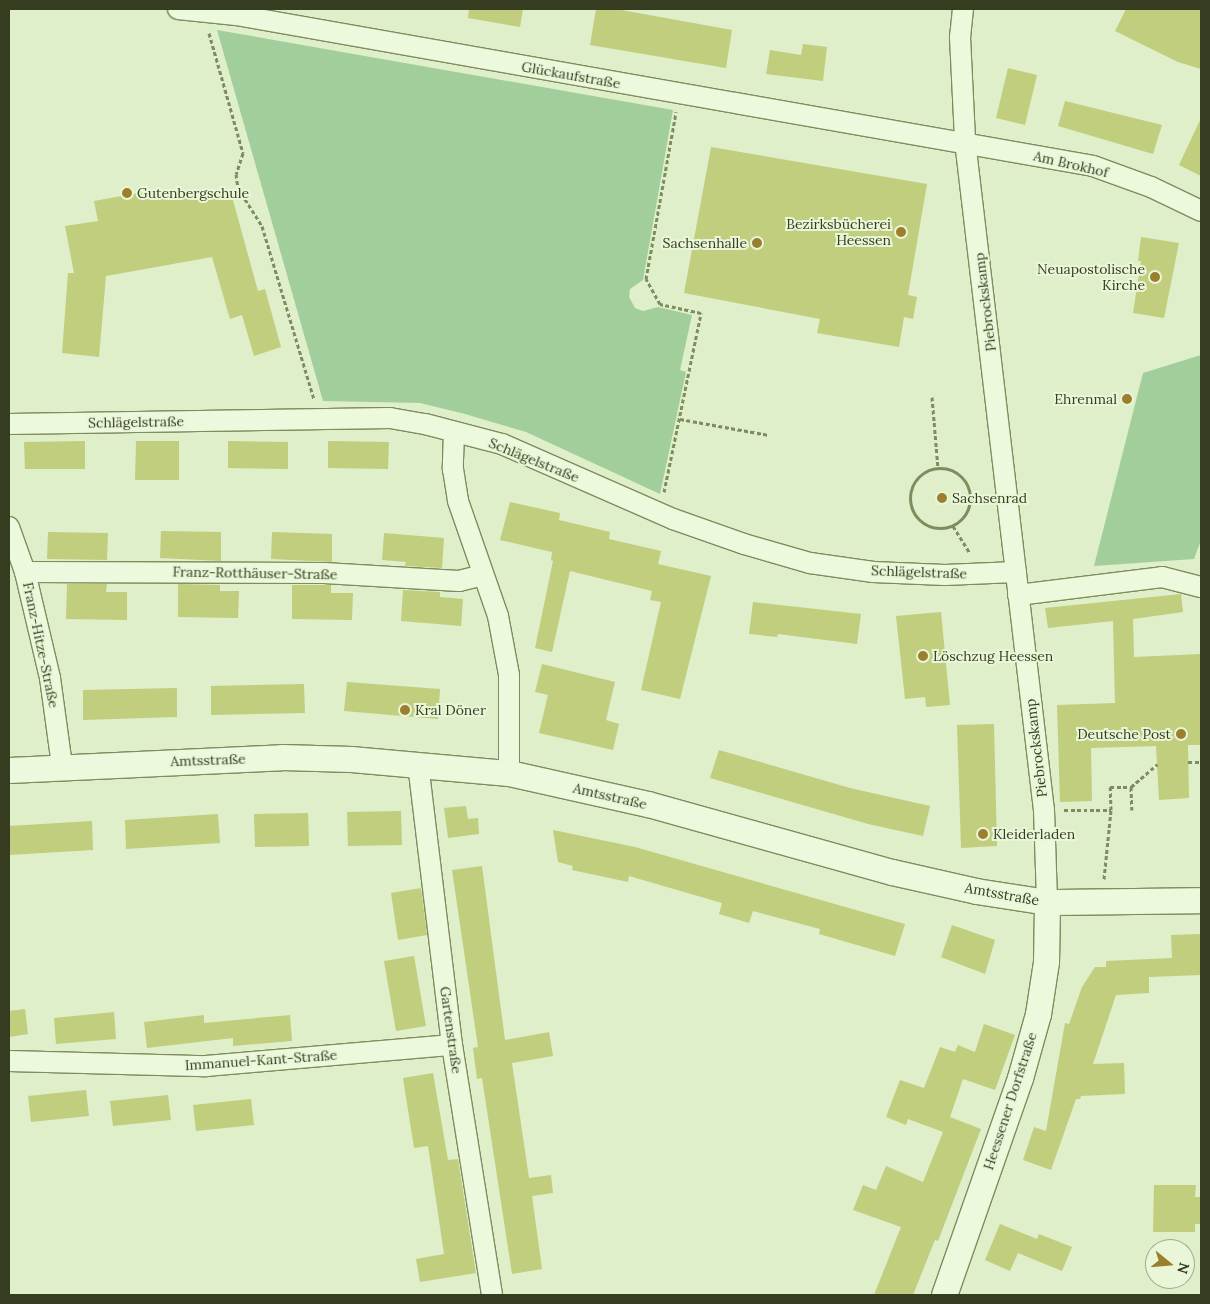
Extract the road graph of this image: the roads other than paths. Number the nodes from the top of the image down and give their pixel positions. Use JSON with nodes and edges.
{"nodes":[{"id":1,"x":178,"y":9,"type":"edge"},
{"id":2,"x":963,"y":9,"type":"edge"},
{"id":3,"x":237,"y":12,"type":"edge"},
{"id":4,"x":965,"y":141,"type":"junction"},
{"id":5,"x":1201,"y":211,"type":"edge"},
{"id":6,"x":9,"y":424,"type":"edge"},
{"id":7,"x":454,"y":432,"type":"junction"},
{"id":8,"x":9,"y":527,"type":"edge"},
{"id":9,"x":25,"y":572,"type":"junction"},
{"id":10,"x":1016,"y":572,"type":"junction"},
{"id":11,"x":483,"y":575,"type":"junction"},
{"id":12,"x":1201,"y":586,"type":"edge"},
{"id":13,"x":1018,"y":595,"type":"junction"},
{"id":14,"x":418,"y":764,"type":"junction"},
{"id":15,"x":62,"y":766,"type":"junction"},
{"id":16,"x":9,"y":770,"type":"edge"},
{"id":17,"x":509,"y":773,"type":"junction"},
{"id":18,"x":1201,"y":900,"type":"edge"},
{"id":19,"x":1048,"y":902,"type":"junction"},
{"id":20,"x":452,"y":1044,"type":"junction"},
{"id":21,"x":9,"y":1061,"type":"edge"},
{"id":22,"x":492,"y":1295,"type":"edge"},
{"id":23,"x":944,"y":1295,"type":"edge"}],
"edges":[{"from":1,"to":3,"type":"street","name":"Glückaufstraße"},
{"from":2,"to":4,"type":"street","name":"Piebrockskamp"},
{"from":3,"to":4,"type":"street","name":"Glückaufstraße"},
{"from":4,"to":5,"type":"street","name":"Am Brokhof"},
{"from":4,"to":10,"type":"street","name":"Piebrockskamp"},
{"from":6,"to":7,"type":"street","name":"Schlägelstraße"},
{"from":7,"to":10,"type":"street","name":"Schlägelstraße"},
{"from":7,"to":11,"type":"street"},
{"from":8,"to":9,"type":"street","name":"Franz-Hitze-Straße"},
{"from":9,"to":11,"type":"street","name":"Franz-Rotthäuser-Straße"},
{"from":9,"to":15,"type":"street","name":"Franz-Hitze-Straße"},
{"from":10,"to":13,"type":"street","name":"Piebrockskamp"},
{"from":11,"to":17,"type":"street"},
{"from":12,"to":13,"type":"street"},
{"from":13,"to":19,"type":"street","name":"Piebrockskamp"},
{"from":14,"to":15,"type":"street","name":"Amtsstraße"},
{"from":14,"to":17,"type":"street","name":"Amtsstraße"},
{"from":14,"to":20,"type":"street","name":"Gartenstraße"},
{"from":15,"to":16,"type":"street","name":"Amtsstraße"},
{"from":17,"to":19,"type":"street","name":"Amtsstraße"},
{"from":18,"to":19,"type":"street","name":"Amtsstraße"},
{"from":19,"to":23,"type":"street","name":"Heessener Dorfstraße"},
{"from":20,"to":21,"type":"street","name":"Immanuel-Kant-Straße"},
{"from":20,"to":22,"type":"street","name":"Gartenstraße"}]}
